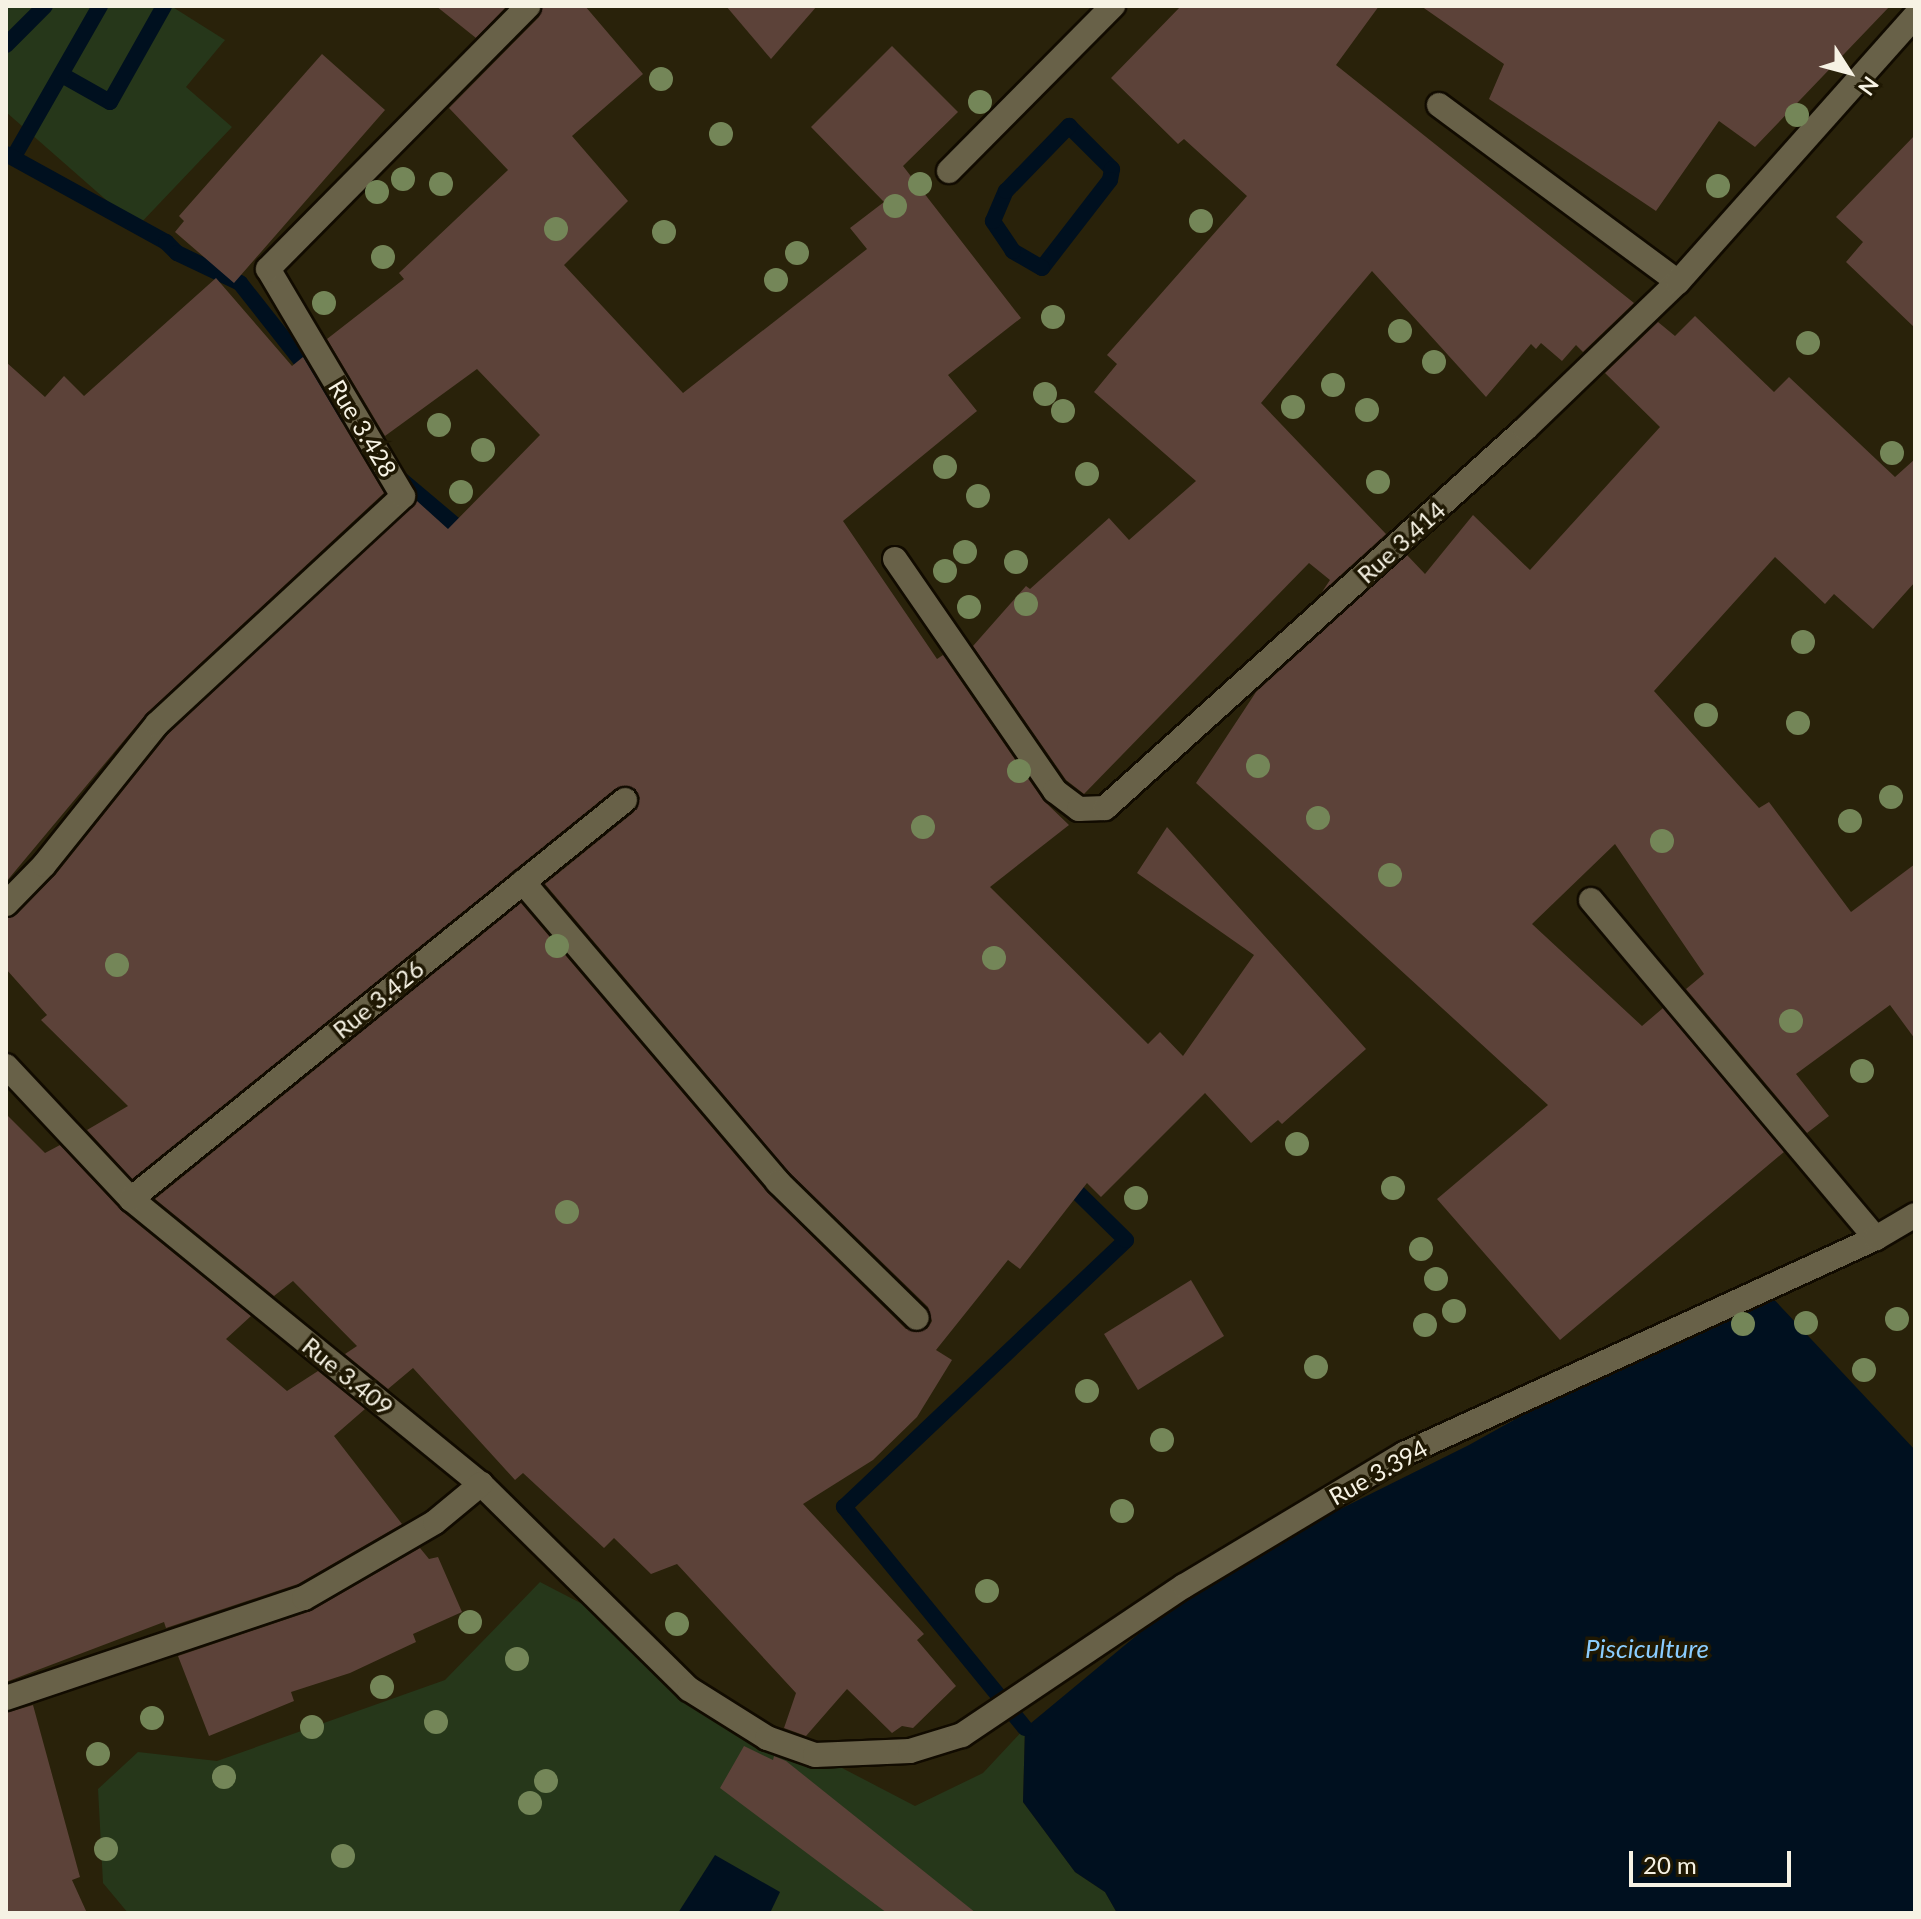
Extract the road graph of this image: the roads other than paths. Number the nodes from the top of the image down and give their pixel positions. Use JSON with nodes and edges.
{"nodes":[{"id":1,"x":528,"y":6,"type":"edge"},
{"id":2,"x":1113,"y":6,"type":"edge"},
{"id":3,"x":1915,"y":16,"type":"edge"},
{"id":4,"x":1439,"y":105,"type":"dead end"},
{"id":5,"x":949,"y":171,"type":"dead end"},
{"id":6,"x":1678,"y":282,"type":"junction"},
{"id":7,"x":895,"y":559,"type":"dead end"},
{"id":8,"x":625,"y":800,"type":"dead end"},
{"id":9,"x":523,"y":882,"type":"junction"},
{"id":10,"x":1591,"y":900,"type":"dead end"},
{"id":11,"x":6,"y":904,"type":"edge"},
{"id":12,"x":6,"y":1066,"type":"edge"},
{"id":13,"x":131,"y":1199,"type":"junction"},
{"id":14,"x":1915,"y":1215,"type":"edge"},
{"id":15,"x":1876,"y":1238,"type":"junction"},
{"id":16,"x":917,"y":1318,"type":"dead end"},
{"id":17,"x":481,"y":1484,"type":"junction"},
{"id":18,"x":689,"y":1689,"type":"joint"},
{"id":19,"x":6,"y":1698,"type":"edge"}],
"edges":[{"from":1,"to":11,"type":"street","name":"Rue 3.428"},
{"from":2,"to":5,"type":"street"},
{"from":3,"to":6,"type":"street","name":"Rue 3.414"},
{"from":4,"to":6,"type":"street"},
{"from":6,"to":7,"type":"street","name":"Rue 3.414"},
{"from":8,"to":9,"type":"street","name":"Rue 3.426"},
{"from":9,"to":13,"type":"street","name":"Rue 3.426"},
{"from":9,"to":16,"type":"street"},
{"from":10,"to":15,"type":"street"},
{"from":12,"to":13,"type":"street","name":"Rue 3.409"},
{"from":13,"to":17,"type":"street","name":"Rue 3.409"},
{"from":14,"to":15,"type":"street","name":"Rue 3.394"},
{"from":15,"to":18,"type":"street","name":"Rue 3.394"},
{"from":17,"to":18,"type":"street","name":"Rue 3.409"},
{"from":17,"to":19,"type":"street"}]}
